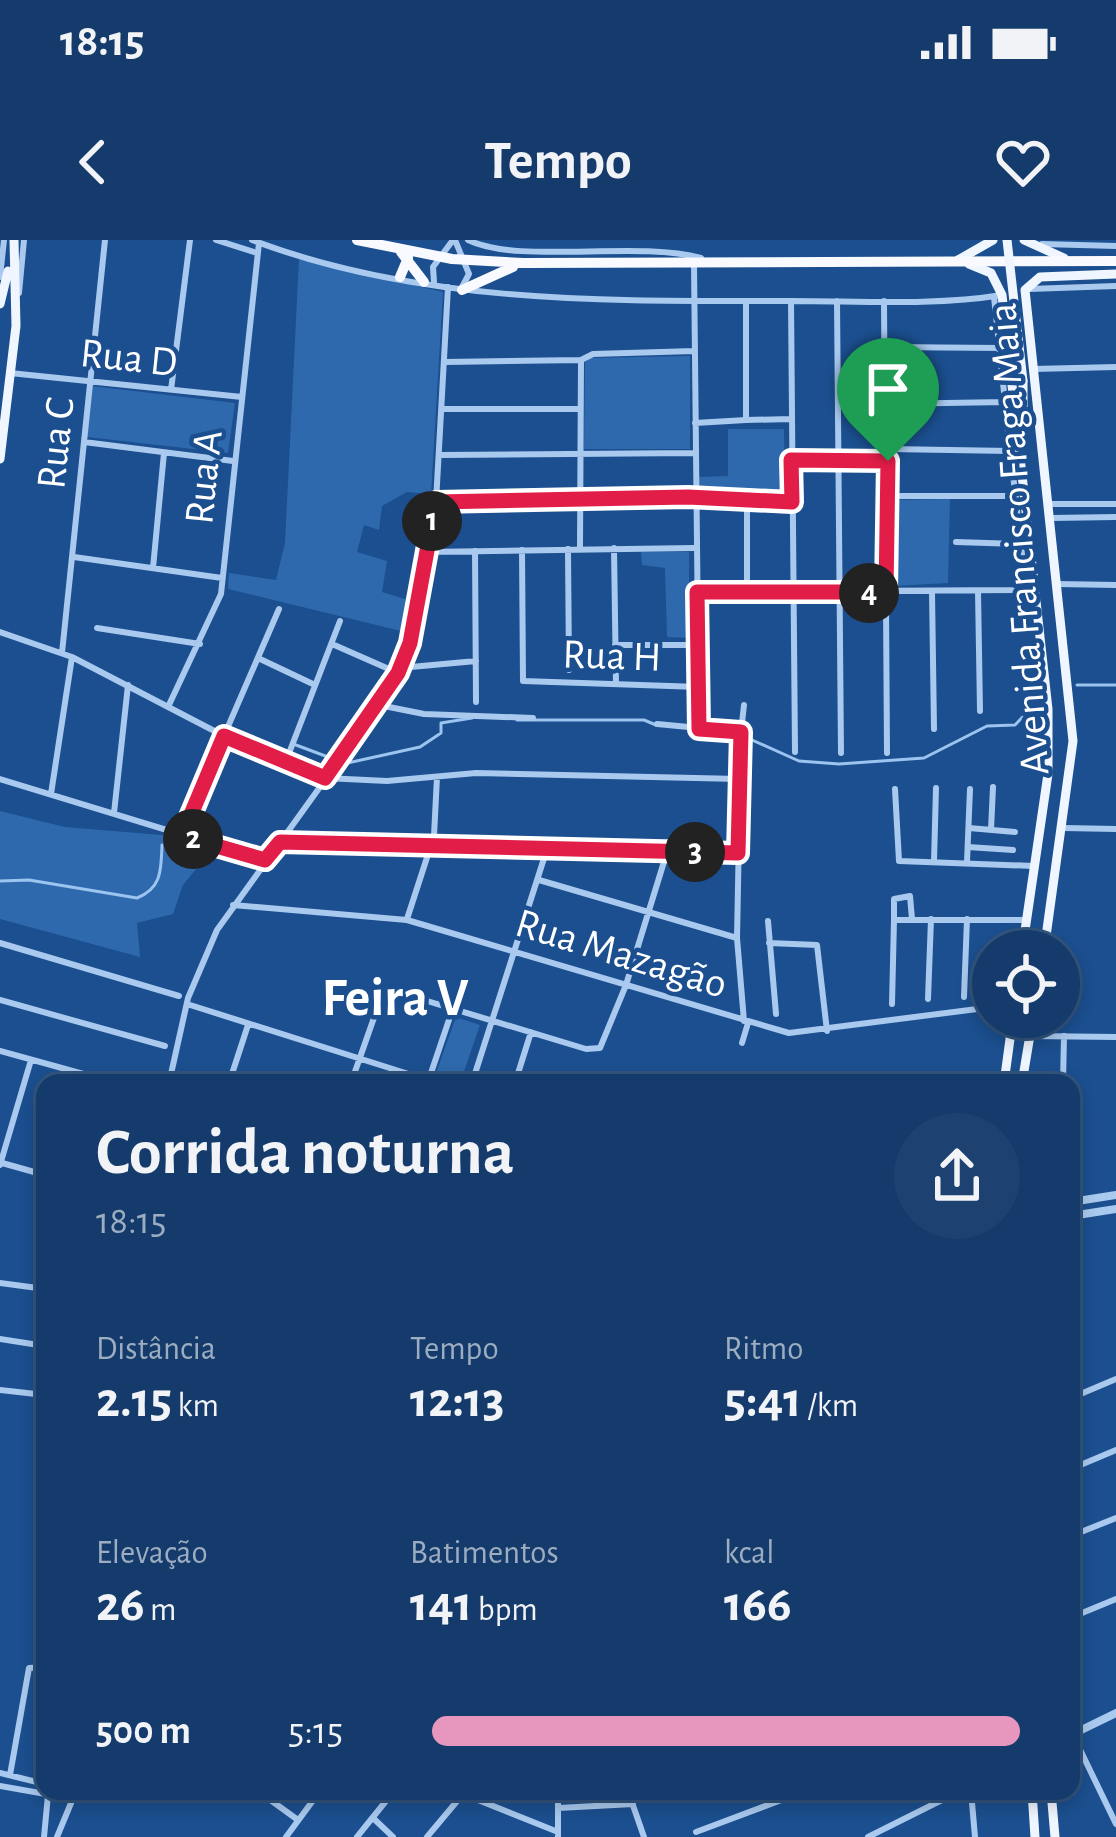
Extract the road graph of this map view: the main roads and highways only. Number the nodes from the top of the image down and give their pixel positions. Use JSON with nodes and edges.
{"nodes":[{"id":1,"x":14,"y":240,"type":"edge"},
{"id":2,"x":357,"y":240,"type":"edge"},
{"id":3,"x":993,"y":240,"type":"edge"},
{"id":4,"x":1007,"y":240,"type":"edge"},
{"id":5,"x":1027,"y":240,"type":"edge"},
{"id":6,"x":12,"y":254,"type":"junction"},
{"id":7,"x":404,"y":254,"type":"junction"},
{"id":8,"x":958,"y":260,"type":"junction"},
{"id":9,"x":1076,"y":260,"type":"junction"},
{"id":10,"x":1116,"y":261,"type":"edge"},
{"id":11,"x":523,"y":263,"type":"junction"},
{"id":12,"x":1116,"y":274,"type":"edge"},
{"id":13,"x":400,"y":277,"type":"road end"},
{"id":14,"x":430,"y":283,"type":"road end"},
{"id":15,"x":456,"y":288,"type":"road end"},
{"id":16,"x":1025,"y":290,"type":"junction"},
{"id":17,"x":998,"y":296,"type":"junction"},
{"id":18,"x":0,"y":304,"type":"edge"},
{"id":19,"x":1023,"y":385,"type":"junction"},
{"id":20,"x":0,"y":459,"type":"edge"},
{"id":21,"x":1022,"y":472,"type":"junction"},
{"id":22,"x":1045,"y":475,"type":"junction"},
{"id":23,"x":1025,"y":930,"type":"edge"},
{"id":24,"x":1047,"y":930,"type":"edge"},
{"id":25,"x":1010,"y":1038,"type":"edge"},
{"id":26,"x":1030,"y":1038,"type":"edge"},
{"id":27,"x":1005,"y":1074,"type":"edge"},
{"id":28,"x":1024,"y":1074,"type":"edge"},
{"id":29,"x":1033,"y":1800,"type":"edge"},
{"id":30,"x":1052,"y":1800,"type":"edge"},
{"id":31,"x":1036,"y":1837,"type":"edge"},
{"id":32,"x":1055,"y":1837,"type":"edge"}],
"edges":[{"from":1,"to":6,"type":"main road"},
{"from":2,"to":7,"type":"highway"},
{"from":3,"to":8,"type":"main road"},
{"from":4,"to":19,"type":"main road","bridge":true},
{"from":5,"to":9,"type":"main road"},
{"from":6,"to":18,"type":"main road"},
{"from":6,"to":20,"type":"main road"},
{"from":7,"to":11,"type":"highway"},
{"from":7,"to":13,"type":"highway"},
{"from":7,"to":14,"type":"highway"},
{"from":8,"to":9,"type":"highway"},
{"from":8,"to":11,"type":"highway"},
{"from":8,"to":17,"type":"main road","name":"Avenida Francisco Fraga Maia"},
{"from":9,"to":10,"type":"highway"},
{"from":11,"to":15,"type":"highway"},
{"from":12,"to":16,"type":"main road","name":"Avenida Francisco Fraga Maia"},
{"from":16,"to":17,"type":"main road"},
{"from":16,"to":22,"type":"main road","name":"Avenida Francisco Fraga Maia"},
{"from":17,"to":21,"type":"main road","name":"Avenida Francisco Fraga Maia"},
{"from":19,"to":21,"type":"main road"},
{"from":19,"to":22,"type":"main road"},
{"from":21,"to":23,"type":"main road","name":"Avenida Francisco Fraga Maia"},
{"from":22,"to":24,"type":"main road","name":"Avenida Francisco Fraga Maia"},
{"from":25,"to":27,"type":"main road"},
{"from":26,"to":28,"type":"main road"},
{"from":29,"to":31,"type":"main road"},
{"from":30,"to":32,"type":"main road"}]}
